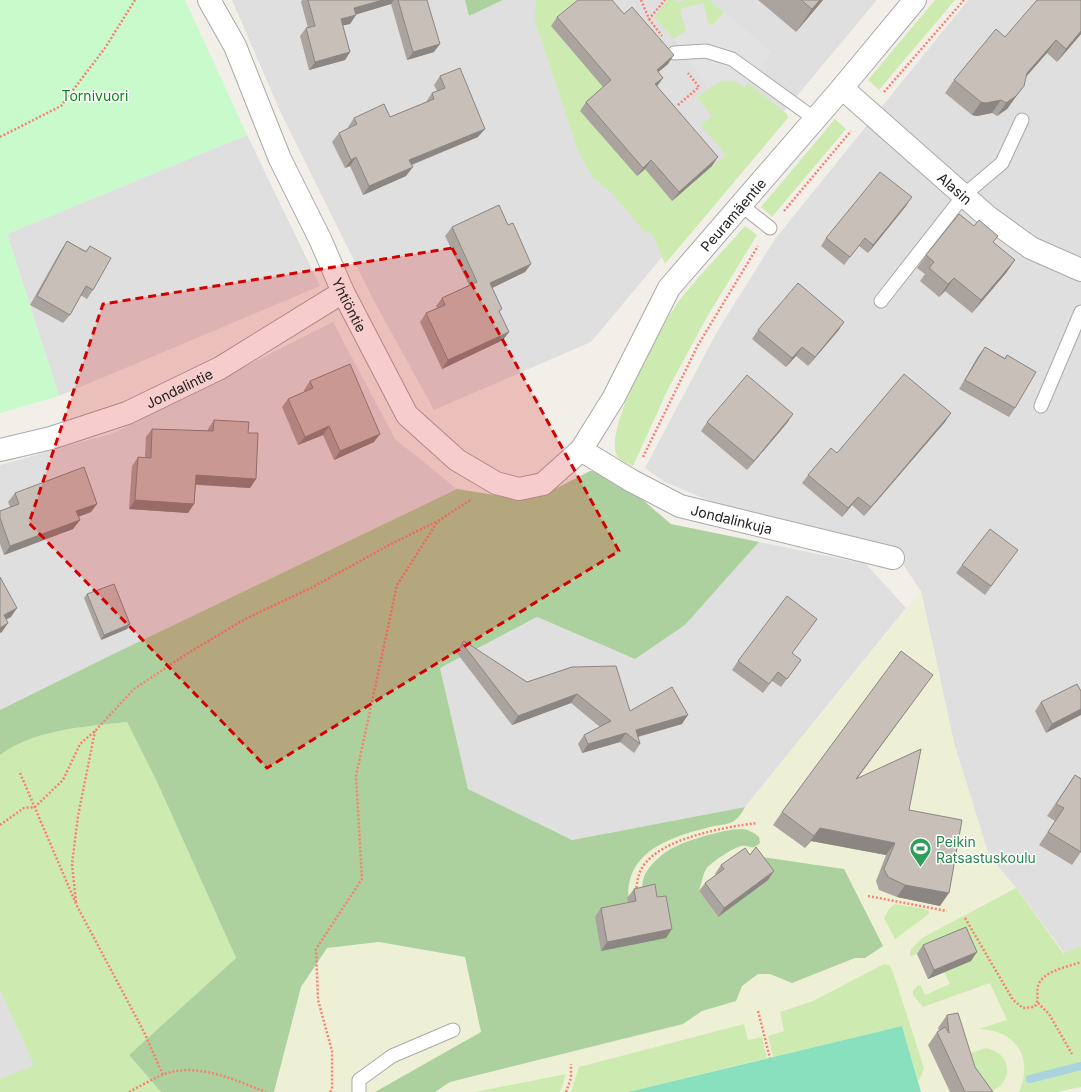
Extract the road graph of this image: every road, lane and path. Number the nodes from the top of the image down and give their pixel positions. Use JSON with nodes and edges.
{"nodes":[{"id":1,"x":135,"y":0,"type":"edge"},
{"id":2,"x":209,"y":0,"type":"edge"},
{"id":3,"x":641,"y":0,"type":"edge"},
{"id":4,"x":665,"y":0,"type":"edge"},
{"id":5,"x":915,"y":0,"type":"edge"},
{"id":6,"x":674,"y":53,"type":"edge"},
{"id":7,"x":842,"y":88,"type":"junction"},
{"id":8,"x":815,"y":119,"type":"junction"},
{"id":9,"x":1022,"y":120,"type":"dead end"},
{"id":10,"x":0,"y":137,"type":"edge"},
{"id":11,"x":964,"y":195,"type":"junction"},
{"id":12,"x":741,"y":205,"type":"junction"},
{"id":13,"x":770,"y":228,"type":"dead end"},
{"id":14,"x":1081,"y":270,"type":"edge"},
{"id":15,"x":344,"y":292,"type":"junction"},
{"id":16,"x":881,"y":300,"type":"dead end"},
{"id":17,"x":1081,"y":312,"type":"edge"},
{"id":18,"x":1041,"y":406,"type":"dead end"},
{"id":19,"x":0,"y":450,"type":"edge"},
{"id":20,"x":581,"y":450,"type":"junction"},
{"id":21,"x":496,"y":483,"type":"junction"},
{"id":22,"x":438,"y":521,"type":"junction"},
{"id":23,"x":893,"y":558,"type":"dead end"},
{"id":24,"x":95,"y":731,"type":"junction"},
{"id":25,"x":20,"y":773,"type":"dead end"},
{"id":26,"x":35,"y":808,"type":"junction"},
{"id":27,"x":757,"y":823,"type":"dead end"},
{"id":28,"x":0,"y":825,"type":"edge"},
{"id":29,"x":635,"y":896,"type":"edge"},
{"id":30,"x":868,"y":896,"type":"dead end"},
{"id":31,"x":77,"y":906,"type":"junction"},
{"id":32,"x":947,"y":911,"type":"edge"},
{"id":33,"x":964,"y":918,"type":"dead end"},
{"id":34,"x":1081,"y":962,"type":"edge"},
{"id":35,"x":1038,"y":1003,"type":"junction"},
{"id":36,"x":758,"y":1011,"type":"dead end"},
{"id":37,"x":453,"y":1030,"type":"dead end"},
{"id":38,"x":1072,"y":1054,"type":"dead end"},
{"id":39,"x":770,"y":1058,"type":"dead end"},
{"id":40,"x":571,"y":1064,"type":"dead end"},
{"id":41,"x":163,"y":1075,"type":"junction"},
{"id":42,"x":129,"y":1092,"type":"edge"},
{"id":43,"x":266,"y":1092,"type":"edge"},
{"id":44,"x":330,"y":1092,"type":"edge"},
{"id":45,"x":359,"y":1092,"type":"edge"},
{"id":46,"x":566,"y":1092,"type":"edge"}],
"edges":[{"from":1,"to":10,"type":"path"},
{"from":2,"to":15,"type":"street","name":"Yhtiöntie"},
{"from":3,"to":4,"type":"path"},
{"from":5,"to":7,"type":"street","name":"Peuramäentie"},
{"from":6,"to":8,"type":"lane"},
{"from":7,"to":8,"type":"street","name":"Peuramäentie"},
{"from":7,"to":11,"type":"street","name":"Alasin"},
{"from":8,"to":12,"type":"street","name":"Peuramäentie"},
{"from":9,"to":11,"type":"lane"},
{"from":11,"to":14,"type":"street","name":"Alasin"},
{"from":11,"to":16,"type":"lane"},
{"from":12,"to":13,"type":"lane"},
{"from":12,"to":20,"type":"street","name":"Peuramäentie"},
{"from":15,"to":19,"type":"street","name":"Jondalintie"},
{"from":15,"to":21,"type":"street","name":"Yhtiöntie"},
{"from":17,"to":18,"type":"lane"},
{"from":20,"to":21,"type":"street","name":"Yhtiöntie"},
{"from":20,"to":23,"type":"street","name":"Jondalinkuja"},
{"from":21,"to":22,"type":"path"},
{"from":22,"to":24,"type":"path"},
{"from":22,"to":44,"type":"path"},
{"from":24,"to":26,"type":"path"},
{"from":24,"to":31,"type":"path"},
{"from":25,"to":26,"type":"path"},
{"from":26,"to":28,"type":"path"},
{"from":26,"to":31,"type":"path"},
{"from":27,"to":29,"type":"path"},
{"from":30,"to":32,"type":"path"},
{"from":31,"to":41,"type":"path"},
{"from":33,"to":35,"type":"path"},
{"from":34,"to":35,"type":"path"},
{"from":35,"to":38,"type":"path"},
{"from":36,"to":39,"type":"path"},
{"from":37,"to":45,"type":"lane"},
{"from":40,"to":46,"type":"path"},
{"from":41,"to":42,"type":"path"},
{"from":41,"to":43,"type":"path"}]}
